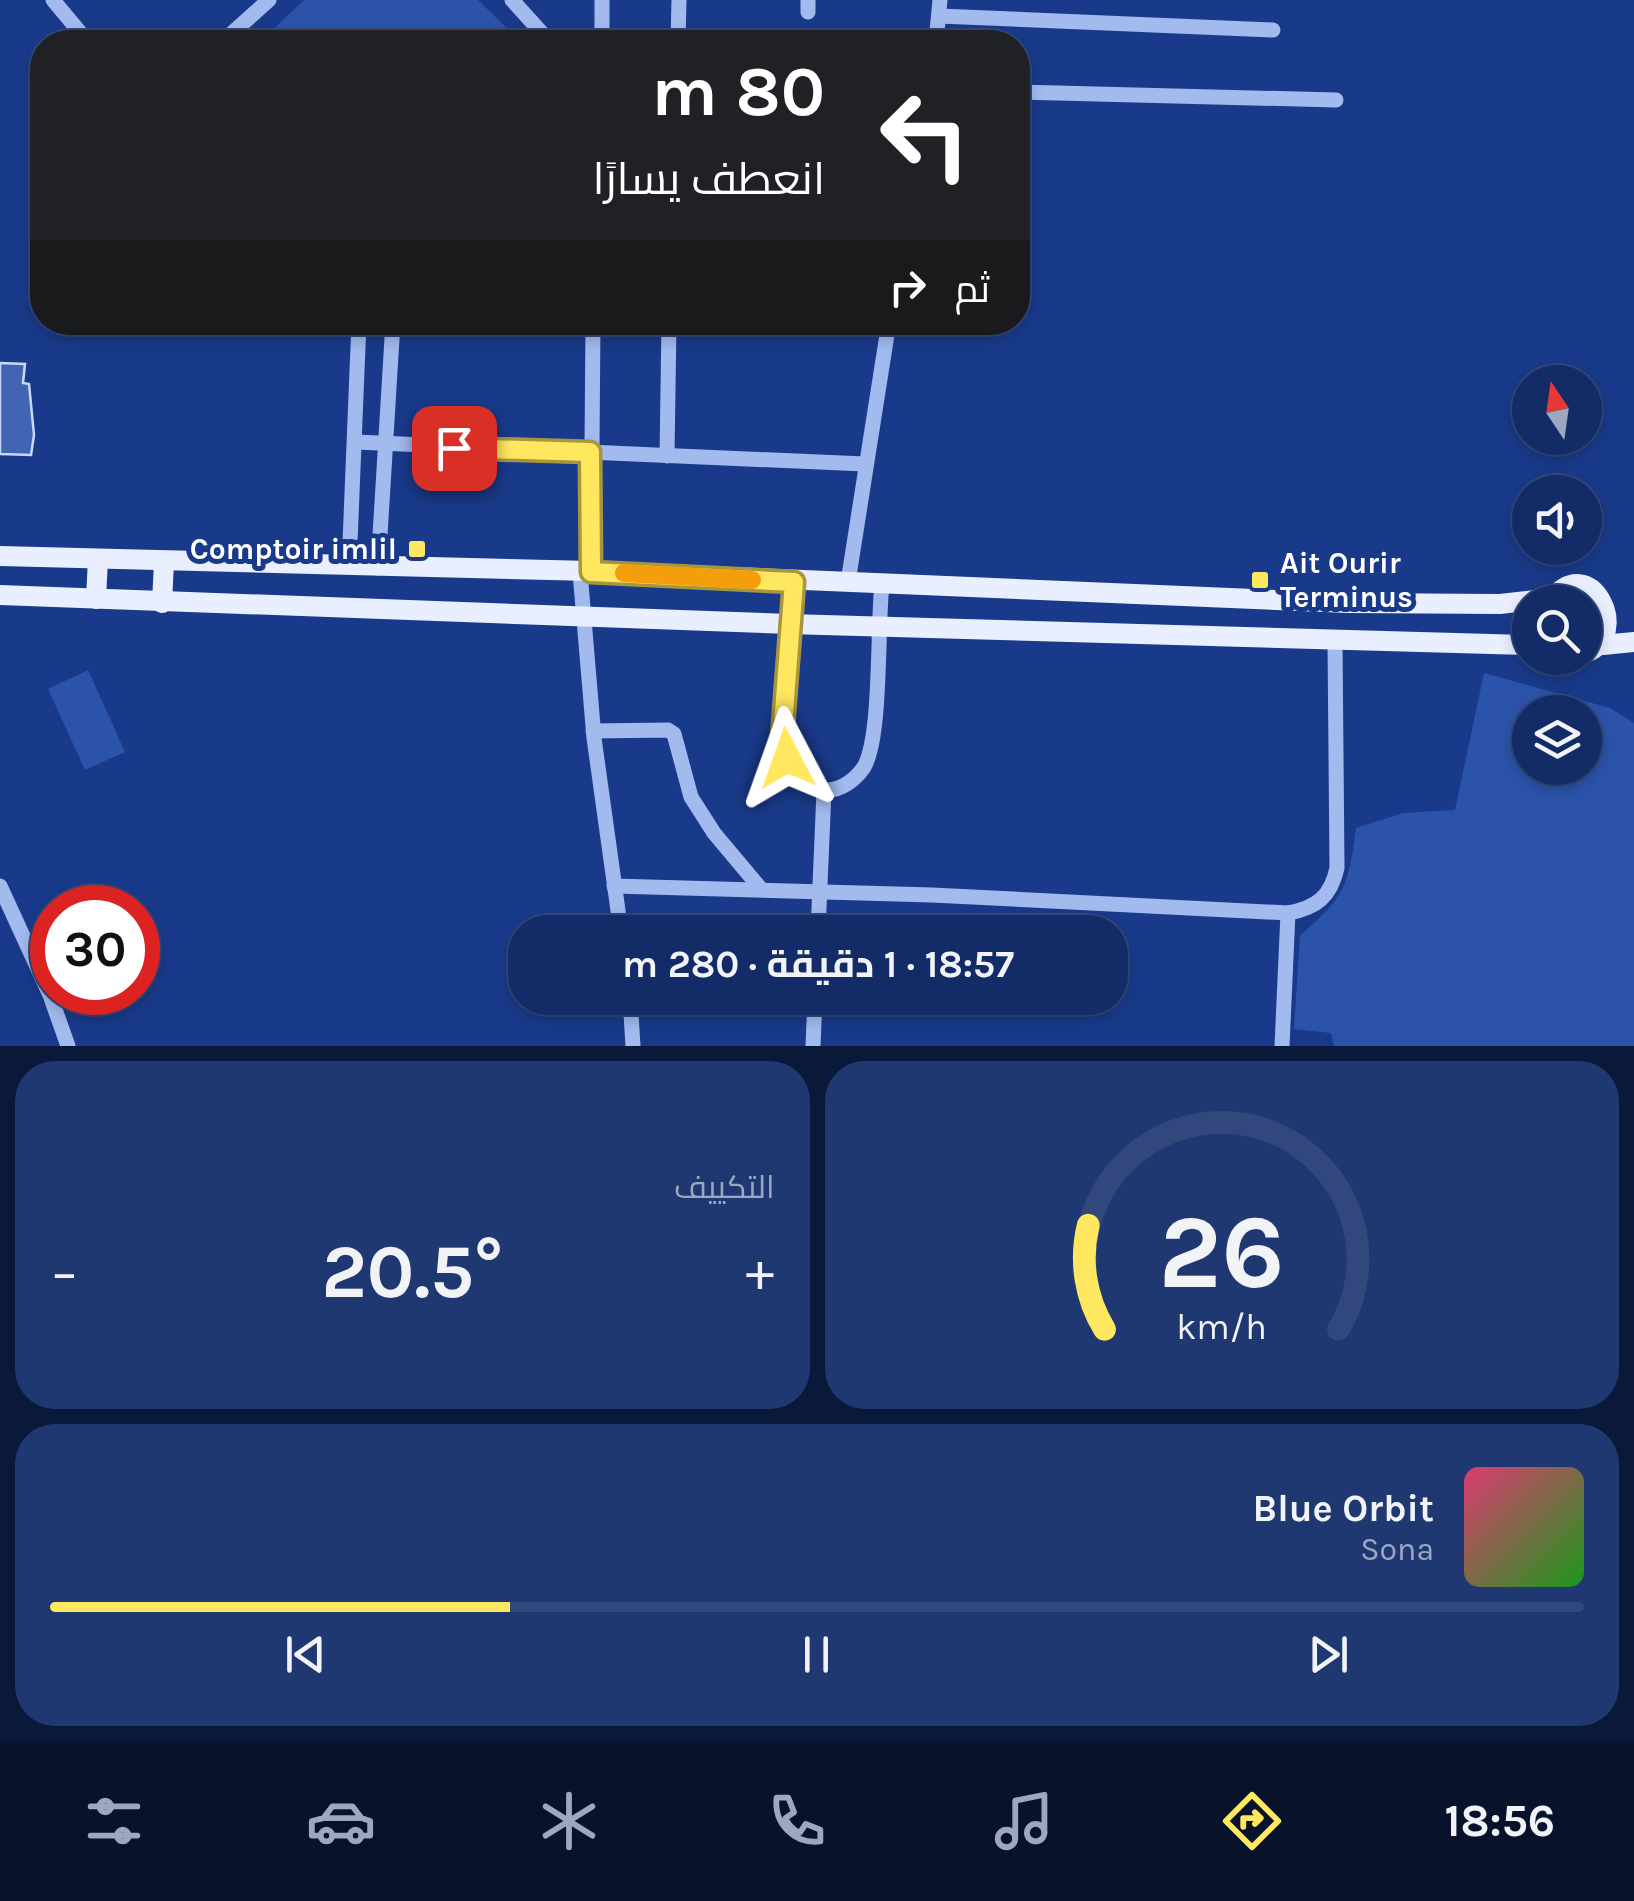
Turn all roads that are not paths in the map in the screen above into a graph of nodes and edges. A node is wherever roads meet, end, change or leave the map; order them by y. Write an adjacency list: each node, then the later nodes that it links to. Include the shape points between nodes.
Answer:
1 (53, 0): 9 (street)
2 (270, 0): 10 (street)
3 (512, 0): 11 (street)
4 (602, 0): 12 (street)
5 (679, 0): 13 (street)
6 (1026, 0): 8 (street)
7 (940, 8): 8 (street)
8 (1027, 20): 14 (street)
9 (78, 30)
10 (236, 30)
11 (539, 30)
12 (602, 30)
13 (678, 30)
14 (1273, 30)
15 (1030, 92): 16 (street)
16 (1336, 100)
17 (359, 335): 22 (street)
18 (392, 335): 23 (street)
19 (592, 335): 24 (street)
20 (668, 335): 25 (street)
21 (887, 335): 26 (street)
22 (356, 442): 23 (street); 30 (street)
23 (385, 445): 24 (street); 31 (street)
24 (590, 452): 25 (street); 32 (street)
25 (667, 456): 26 (street)
26 (864, 464): 34 (street)
27 (0, 556): 28 (main road)
28 (98, 560): 29 (main road); 38 (main road)
29 (164, 562): 30 (main road); 39 (main road)
30 (349, 568): 31 (main road)
31 (378, 568): 32 (main road)
32 (585, 572): 33 (main road); 41 (street)
33 (794, 582): 34 (main road); 42 (street)
34 (848, 582): 35 (main road)
35 (882, 584): 40 (main road); 43 (street)
36 (1602, 594): 45 (main road, via 1618,610)
37 (0, 595): 38 (main road)
38 (96, 600): 39 (main road)
39 (162, 602): 41 (main road)
40 (1512, 603)
41 (581, 614): 42 (main road); 49 (street)
42 (788, 624): 43 (main road); 50 (street, via 782,738 794,773)
43 (877, 626): 44 (main road); 50 (street, via 870,751 853,779)
44 (1335, 642): 47 (main road); 55 (street, via 1337,868 1320,902)
45 (1602, 642)
46 (1634, 642): 48 (main road)
47 (1512, 645)
48 (1602, 648)
49 (593, 731): 52 (street); 53 (street, via 674,734 691,798)
50 (824, 790): 54 (street)
51 (0, 886): 60 (street)
52 (614, 886): 53 (street); 56 (street)
53 (761, 889): 54 (street)
54 (820, 891): 55 (street); 57 (street)
55 (1288, 912): 63 (street)
56 (618, 915)
57 (819, 915)
58 (631, 1015): 61 (street)
59 (814, 1015): 62 (street)
60 (68, 1046)
61 (633, 1046)
62 (813, 1046)
63 (1282, 1046)

